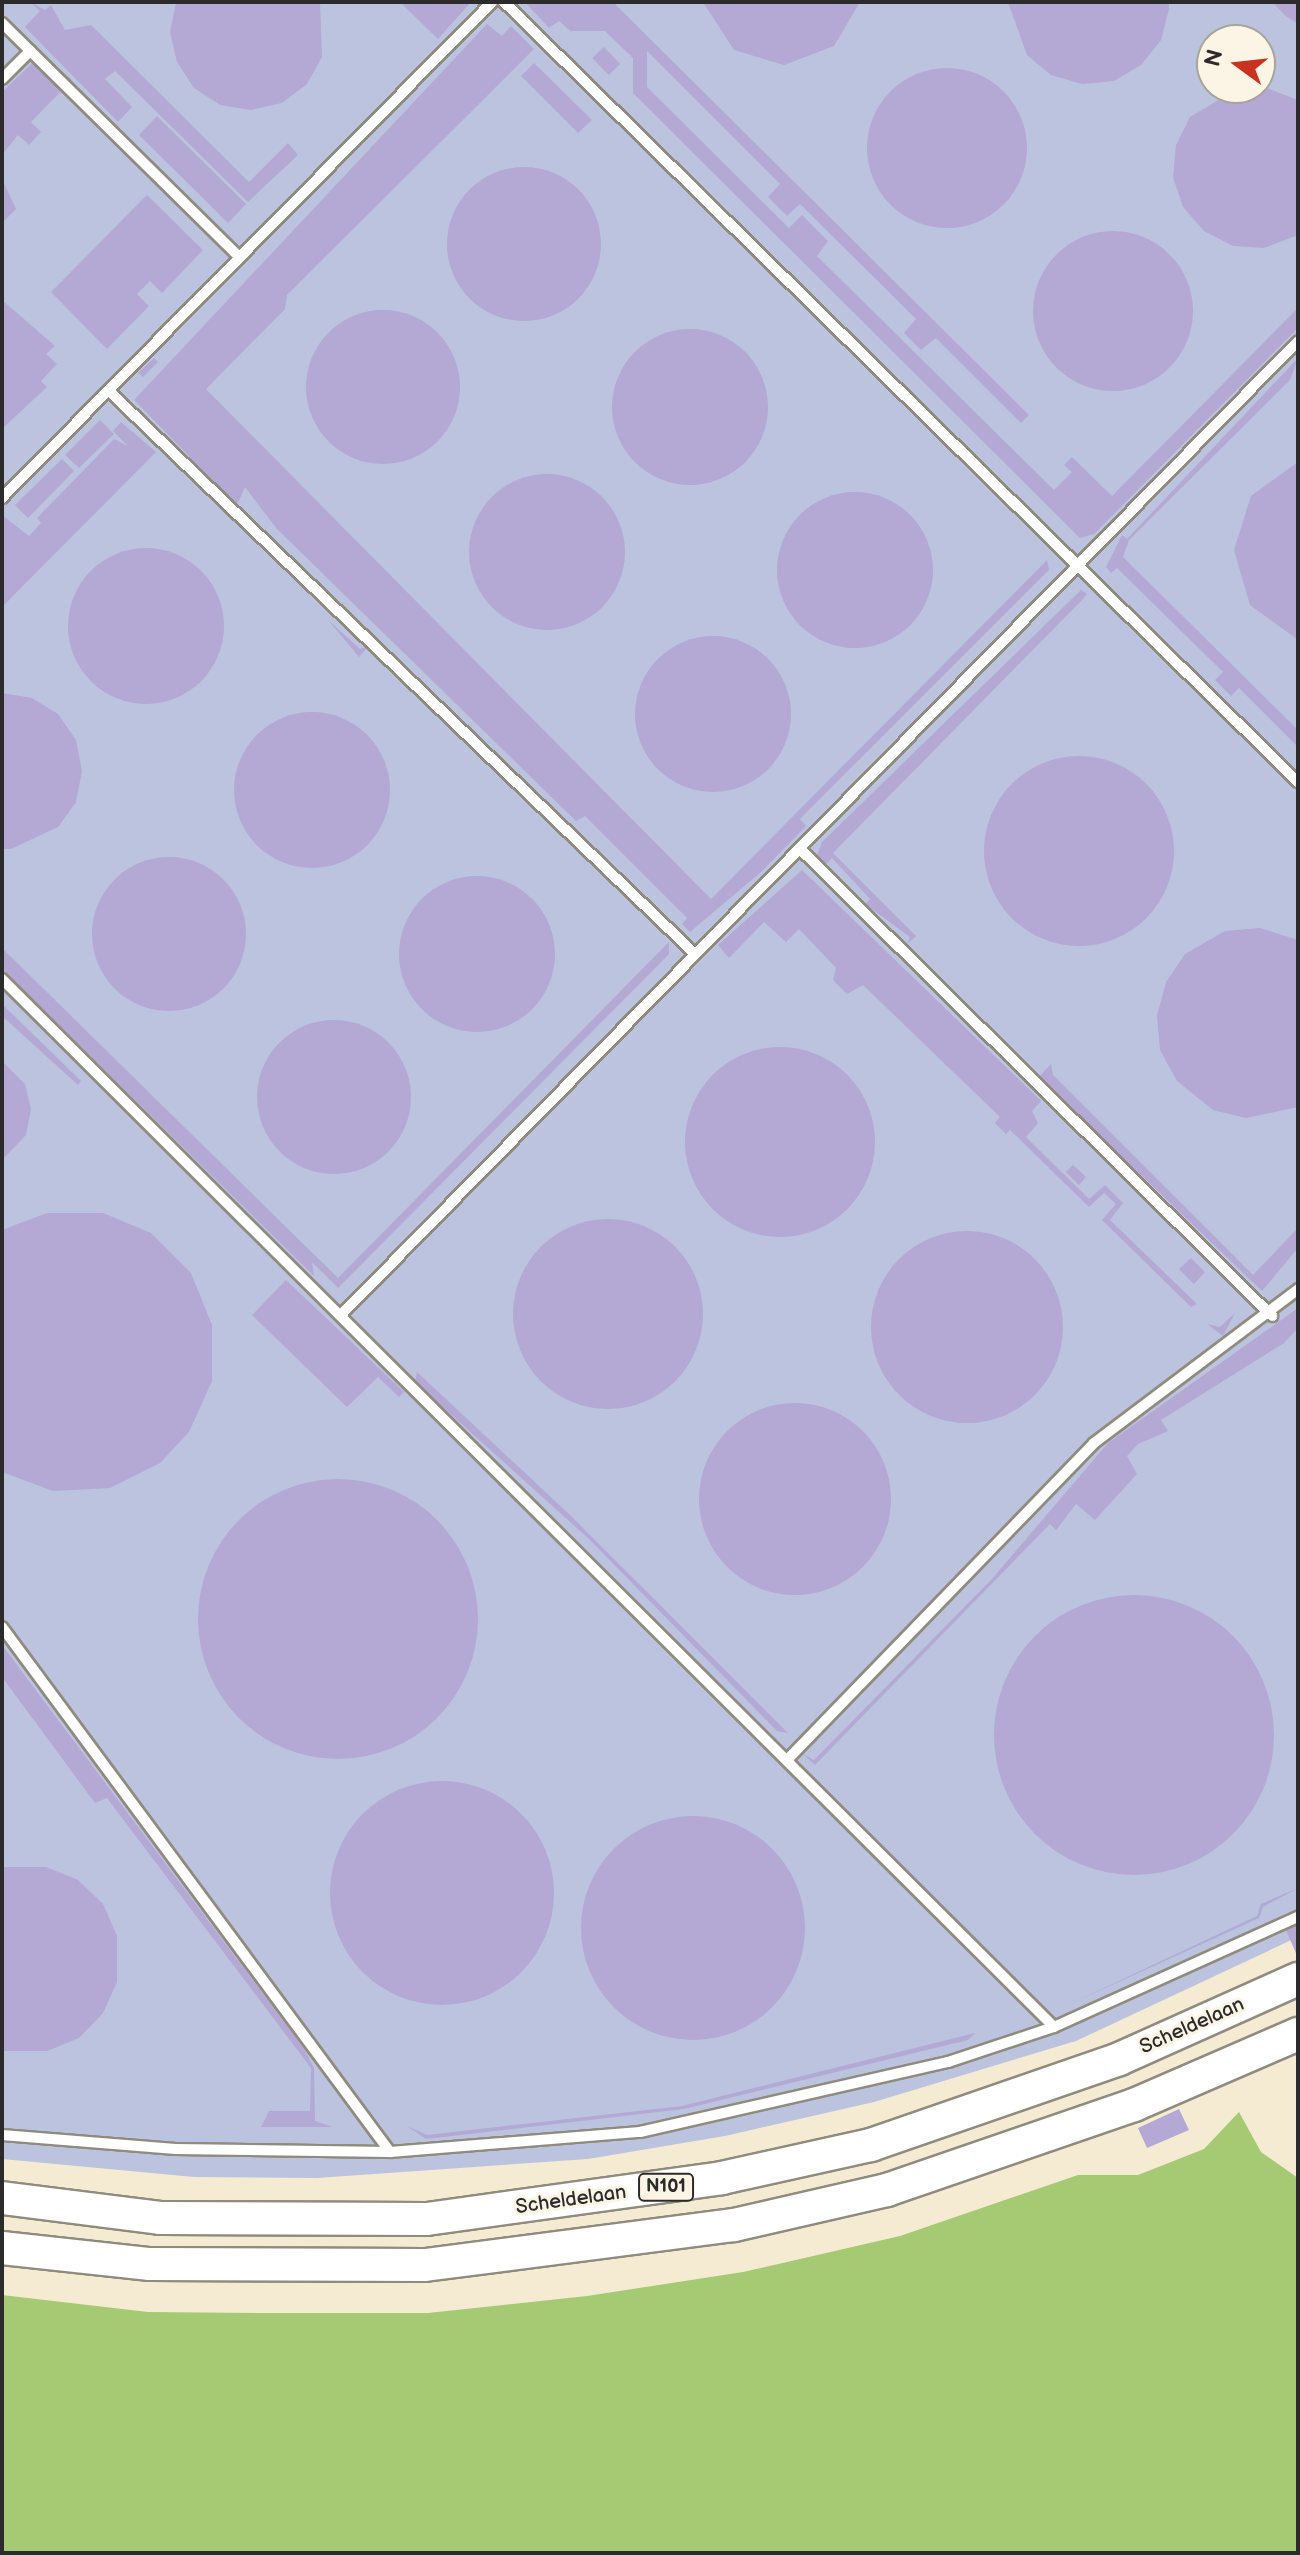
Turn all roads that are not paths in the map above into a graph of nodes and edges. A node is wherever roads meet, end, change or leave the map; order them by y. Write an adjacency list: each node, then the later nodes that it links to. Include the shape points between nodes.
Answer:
1 (492, 2): 6 (lane)
2 (504, 2): 10 (lane)
3 (2, 23): 4 (lane)
4 (30, 51): 5 (lane); 6 (lane)
5 (2, 79)
6 (240, 258): 8 (lane)
7 (1298, 341): 10 (lane)
8 (109, 391): 9 (lane); 13 (lane)
9 (2, 498)
10 (1077, 567): 11 (lane); 12 (lane)
11 (1298, 782)
12 (800, 849): 13 (lane); 17 (lane)
13 (695, 954): 16 (lane)
14 (2, 979): 16 (lane)
15 (1298, 1289): 17 (lane)
16 (341, 1315): 19 (lane)
17 (1272, 1316): 19 (lane, via 1094,1443)
18 (2, 1627): 25 (lane)
19 (787, 1760): 22 (lane)
20 (1298, 1917): 22 (lane)
21 (1298, 1979): 26 (main road, Scheldelaan / N101, via 1119,2059 871,2145 722,2178 427,2219 160,2218)
22 (1054, 2027): 25 (lane, via 851,2089 699,2121 505,2147)
23 (1298, 2034): 27 (main road, N101, via 1134,2105 887,2190 734,2225 425,2265 150,2264)
24 (2, 2135): 25 (lane, via 175,2149)
25 (390, 2152)
26 (2, 2198)
27 (2, 2248)

